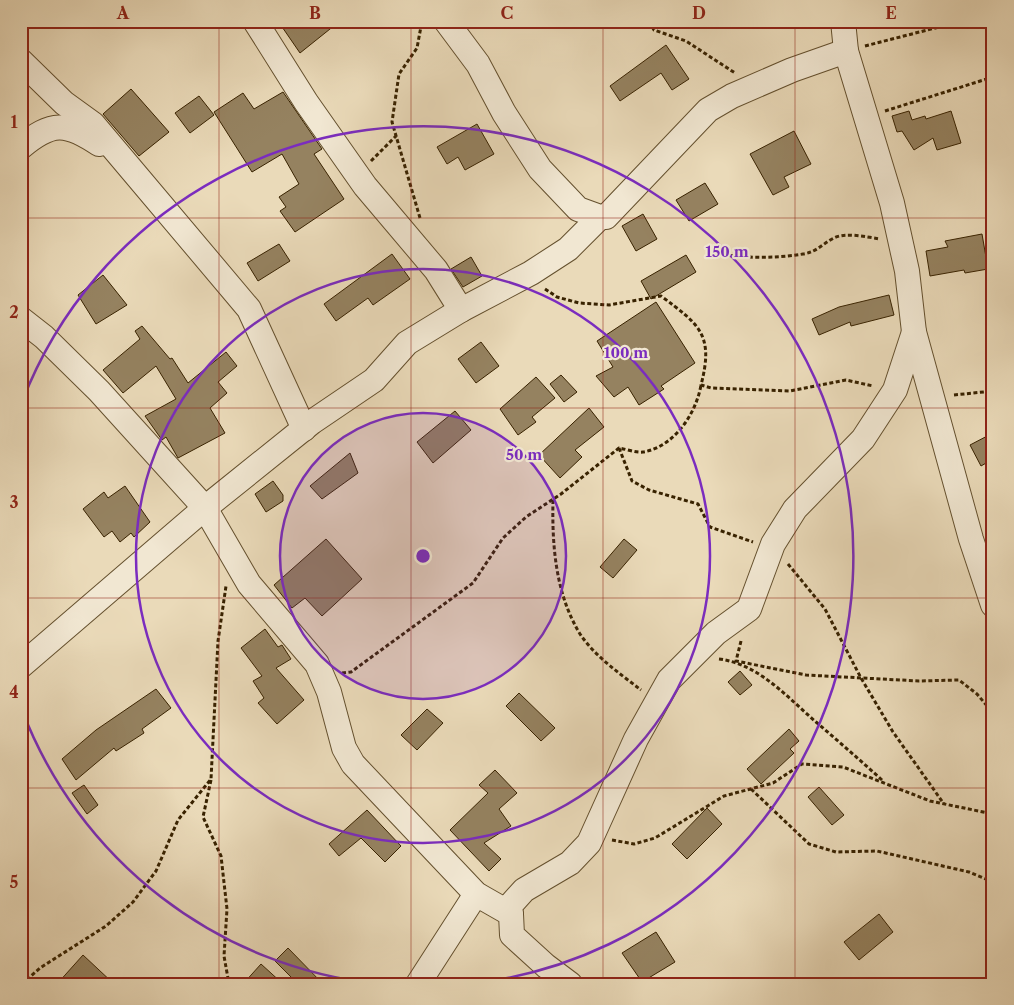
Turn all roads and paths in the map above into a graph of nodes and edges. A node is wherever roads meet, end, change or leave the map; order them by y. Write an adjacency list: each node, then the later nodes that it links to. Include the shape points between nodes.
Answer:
1 (255, 21): 15 (street, via 306,102)
2 (422, 21): 12 (path, via 417,48 399,74 392,122)
3 (446, 21): 16 (street, via 478,64 504,113 540,169 578,209)
4 (650, 21): 10 (path, via 654,30 686,41 742,77)
5 (843, 21): 7 (street)
6 (953, 21): 7 (path)
7 (846, 51): 10 (street); 11 (street)
8 (21, 61): 14 (street, via 50,90 93,124)
9 (993, 77): 11 (path)
10 (750, 88): 16 (street, via 708,110 606,216)
11 (865, 118): 18 (street, via 884,175)
12 (396, 136): 15 (path, via 370,162); 17 (path)
13 (21, 147): 14 (street, via 48,128 78,129)
14 (126, 161): 28 (street, via 249,308)
15 (360, 178): 21 (street, via 436,270)
16 (600, 217): 20 (street, via 568,249)
17 (422, 227)
18 (900, 240): 19 (path, via 835,237 818,250 779,256); 23 (street)
19 (710, 252)
20 (526, 276): 21 (street); 24 (path, via 556,297 579,303 608,305 662,296 688,316 705,341)
21 (461, 310): 28 (street, via 407,343 374,380)
22 (21, 319): 31 (street, via 99,391)
23 (914, 332): 25 (street); 27 (street)
24 (700, 385): 27 (path, via 790,390 846,380 869,384); 29 (path, via 698,402 686,422 668,441 642,452)
25 (931, 391): 26 (path, via 960,396); 34 (street, via 971,539)
26 (993, 392)
27 (891, 396): 32 (street, via 863,439 795,509)
28 (304, 428): 31 (street)
29 (619, 448): 30 (path); 32 (path, via 632,481 649,490 698,504 710,527 765,545)
30 (553, 500): 39 (path, via 526,517 503,538 473,583 351,672); 41 (path, via 553,551 575,626 609,665)
31 (205, 508): 33 (street); 38 (street)
32 (771, 550): 35 (street); 40 (path, via 786,562 825,609)
33 (230, 554): 39 (street, via 255,592); 43 (path, via 218,641)
34 (993, 606)
35 (749, 608): 36 (street); 37 (path)
36 (694, 655): 37 (path); 41 (street, via 669,680)
37 (736, 661): 40 (path, via 806,675); 44 (path, via 764,676)
38 (21, 666)
39 (324, 675): 50 (street, via 344,748 353,764)
40 (860, 678): 42 (path, via 959,680); 46 (path)
41 (657, 701): 48 (street)
42 (993, 713)
43 (211, 779): 52 (path, via 178,820 156,871 134,902 106,926 40,968); 53 (path, via 204,817 221,856 227,908 224,956)
44 (884, 782): 45 (path, via 843,767 802,764 773,782); 46 (path)
45 (751, 788): 48 (path, via 716,800 655,838 634,844); 49 (path, via 809,844 836,852 877,851 969,872)
46 (944, 804): 47 (path)
47 (993, 814)
48 (591, 838): 51 (street, via 570,863 524,890 506,910)
49 (993, 882)
50 (476, 894): 51 (street); 54 (street)
51 (511, 914): 55 (street, via 512,935)
52 (22, 984)
53 (229, 984)
54 (418, 984)
55 (570, 984)

